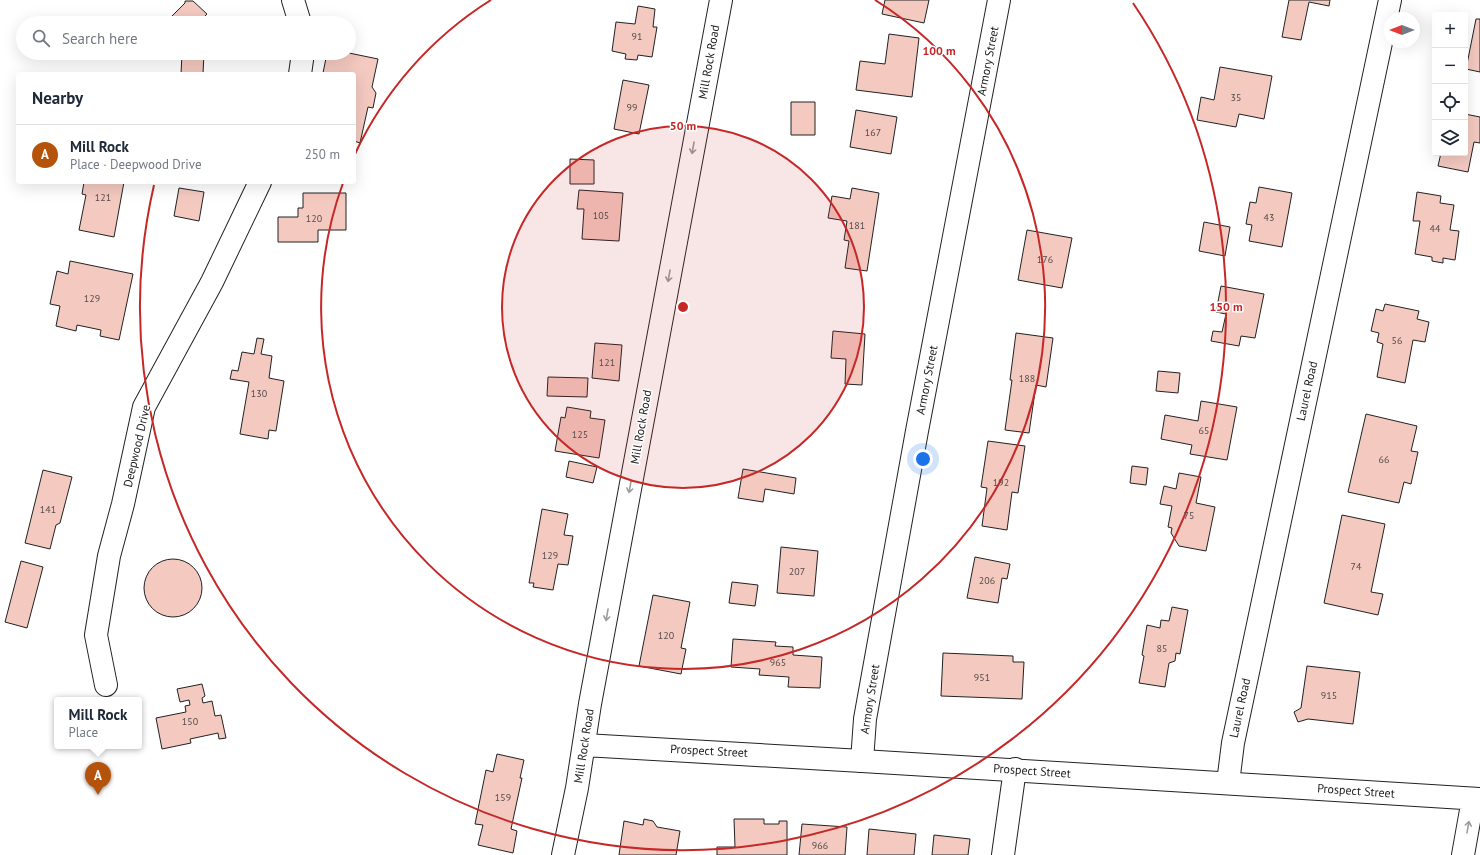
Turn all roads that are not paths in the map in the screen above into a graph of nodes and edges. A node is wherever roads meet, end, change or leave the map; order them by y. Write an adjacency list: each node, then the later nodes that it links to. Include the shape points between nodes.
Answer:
1 (293, 0): 5 (street)
2 (721, 0): 10 (street, Mill Rock Road, one-way to 10)
3 (999, 0): 11 (street, Armory Street, via 866,711)
4 (1390, 0): 13 (street, Laurel Road, via 1232,743)
5 (298, 16)
6 (303, 60): 7 (street)
7 (300, 72)
8 (259, 184): 9 (street, Deepwood Drive, via 212,282 144,407 109,556 96,634)
9 (106, 685)
10 (584, 744): 11 (street, Prospect Street); 15 (street, Mill Rock Road)
11 (862, 761): 12 (street, Prospect Street)
12 (1015, 769): 13 (street, Prospect Street); 16 (street)
13 (1228, 783): 14 (street, Prospect Street)
14 (1477, 799): 17 (street, one-way to 14)
15 (563, 855)
16 (1003, 855)
17 (1464, 855)

